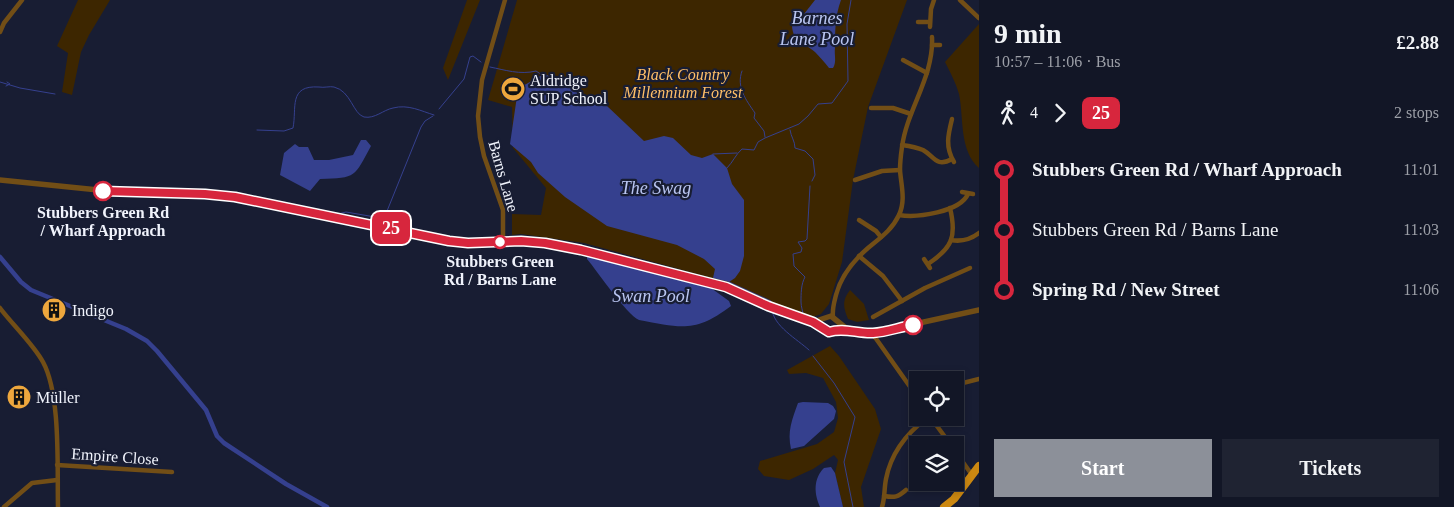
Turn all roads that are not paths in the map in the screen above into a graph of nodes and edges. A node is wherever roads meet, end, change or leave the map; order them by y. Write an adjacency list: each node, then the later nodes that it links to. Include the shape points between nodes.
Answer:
1 (22, 0): 7 (street)
2 (505, 0): 37 (street, Barns Lane, via 485,69 478,116 484,156 503,210)
3 (934, 0): 6 (street, via 929,24)
4 (960, 0): 5 (street)
5 (978, 21)
6 (918, 22)
7 (0, 32)
8 (932, 37): 9 (street)
9 (932, 45): 10 (street); 14 (street)
10 (940, 46)
11 (903, 60): 12 (street)
12 (908, 64): 13 (street); 14 (street)
13 (902, 69)
14 (927, 73): 17 (street)
15 (871, 108): 16 (street)
16 (880, 109): 17 (street, via 893,108); 18 (street)
17 (911, 114): 22 (street)
18 (880, 115)
19 (952, 119): 20 (street)
20 (950, 127): 21 (street); 22 (street, via 947,138 953,160 939,162 918,148)
21 (958, 130)
22 (902, 145): 23 (street)
23 (900, 170): 24 (street); 30 (street, via 903,199)
24 (868, 176): 26 (street); 27 (street)
25 (0, 180): 37 (street, via 108,191 235,197 449,241)
26 (855, 180)
27 (870, 182)
28 (962, 192): 29 (street, via 971,194)
29 (950, 208): 30 (street, via 916,217); 36 (street)
30 (899, 215): 35 (street)
31 (859, 220): 32 (street)
32 (867, 226): 33 (street); 35 (street)
33 (865, 232)
34 (979, 233): 36 (street, via 968,240)
35 (881, 237): 38 (street)
36 (951, 240): 39 (street, via 942,254)
37 (503, 241): 48 (street, via 556,245 628,261 726,287)
38 (859, 256): 41 (street, via 883,276); 43 (street, via 842,278)
39 (927, 264)
40 (967, 268): 41 (street)
41 (902, 301): 45 (street)
42 (0, 308): 60 (street, via 46,369 53,393)
43 (832, 310): 46 (street); 47 (street)
44 (979, 310): 52 (street)
45 (875, 314)
46 (825, 317): 47 (street); 48 (street); 49 (street)
47 (835, 319): 50 (street); 51 (street, via 837,325)
48 (813, 322): 49 (street)
49 (822, 327): 51 (street, via 829,332)
50 (847, 329): 51 (street); 52 (street)
51 (834, 330)
52 (872, 333): 55 (street)
53 (979, 379): 54 (street)
54 (964, 382)
55 (909, 385)
56 (916, 426): 66 (street, via 904,439 889,466)
57 (936, 426): 58 (street)
58 (944, 436)
59 (964, 464): 63 (street)
60 (57, 465): 62 (street, Empire Close); 64 (street)
61 (979, 466): 63 (highway)
62 (172, 472)
63 (973, 476): 70 (highway)
64 (57, 480): 67 (street, via 32,483); 68 (street)
65 (906, 490): 66 (street, via 898,497)
66 (884, 496): 69 (street)
67 (4, 507)
68 (58, 507)
69 (882, 507)
70 (945, 507)

